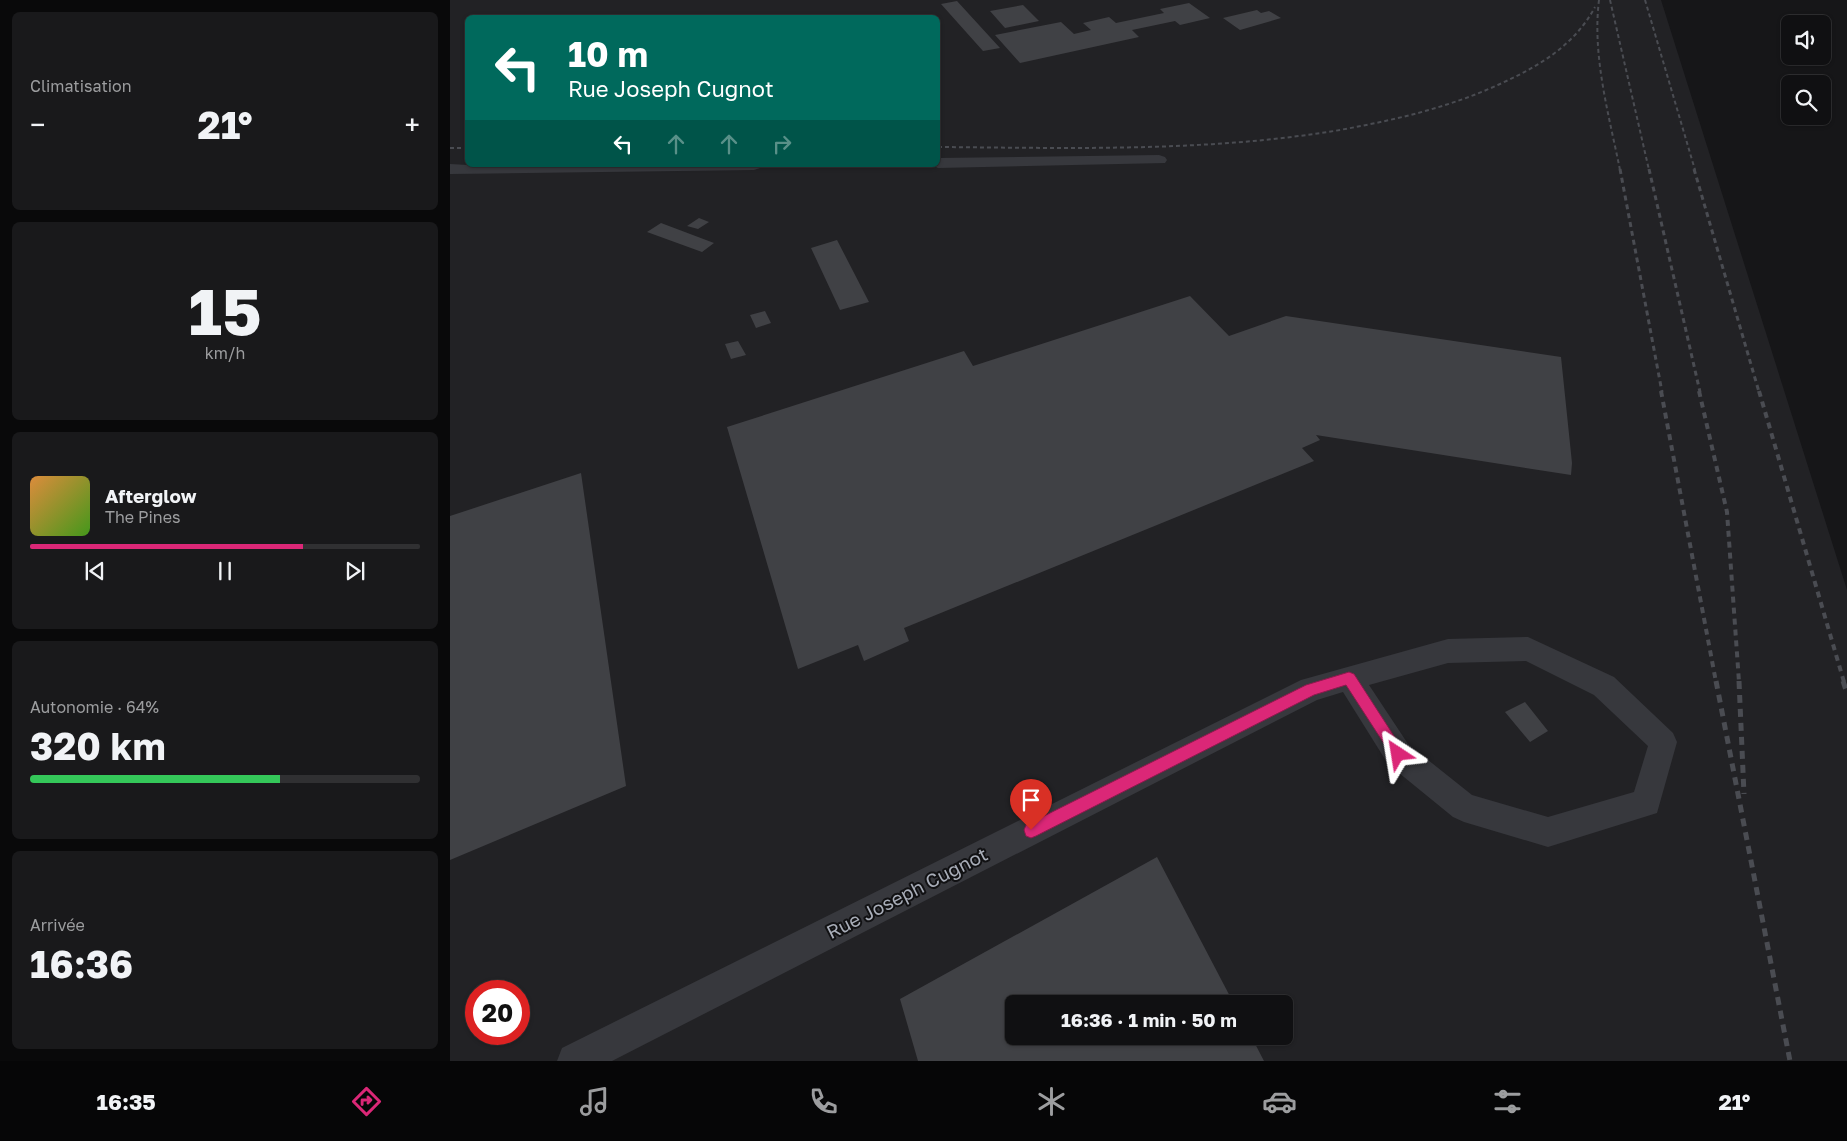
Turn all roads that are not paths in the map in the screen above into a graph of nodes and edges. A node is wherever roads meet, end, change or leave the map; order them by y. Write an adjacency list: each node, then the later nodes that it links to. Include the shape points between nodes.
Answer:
1 (1159, 160): 2 (lane)
2 (940, 163)
3 (602, 167): 4 (lane)
4 (450, 169)
5 (1349, 678): 5 (lane, Rue Joseph Cugnot, via 1448,651 1528,650 1604,686 1663,742 1646,803 1548,832 1464,807 1398,754); 6 (lane, Rue Joseph Cugnot, via 1302,694)
6 (575, 1061)

